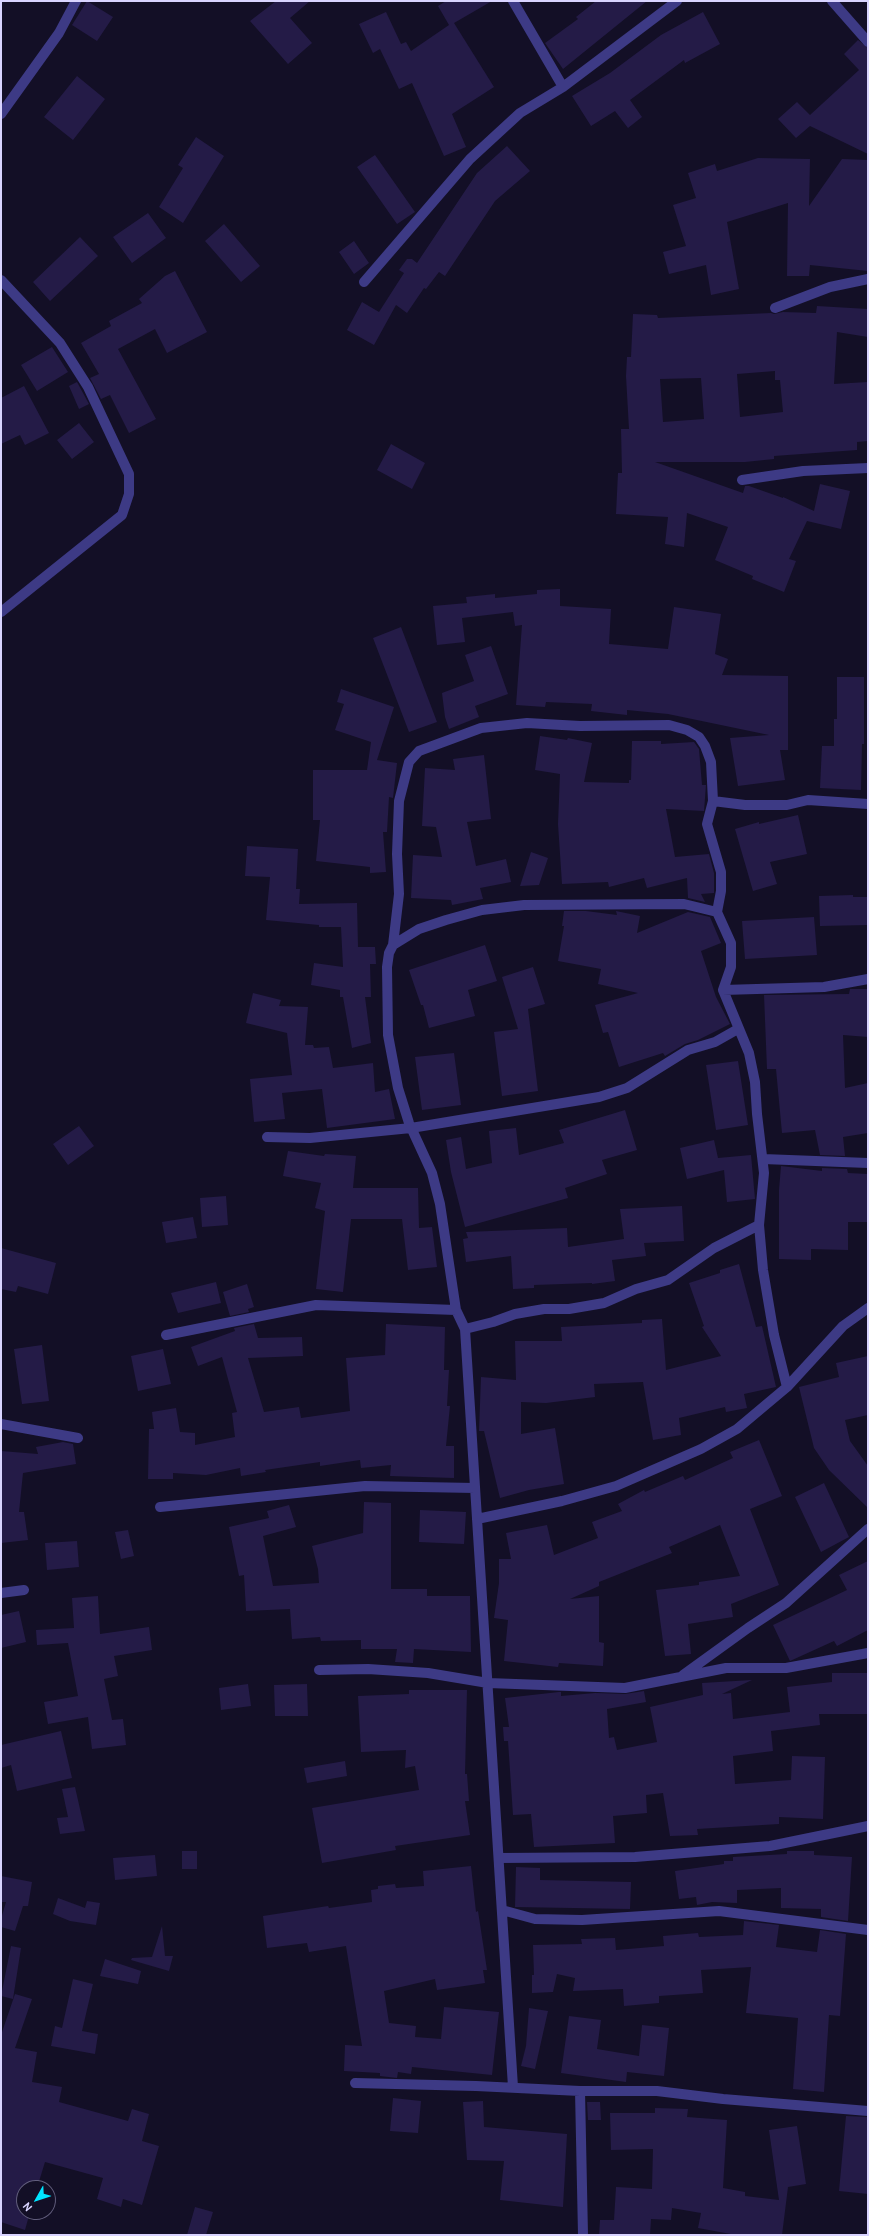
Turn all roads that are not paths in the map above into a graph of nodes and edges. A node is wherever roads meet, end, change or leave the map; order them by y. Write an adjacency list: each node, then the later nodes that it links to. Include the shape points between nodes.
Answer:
1 (76, 1): 7 (street, via 59,33)
2 (513, 1): 6 (street)
3 (677, 1): 6 (street)
4 (832, 1): 5 (street)
5 (868, 42)
6 (563, 86): 10 (street, via 520,113 470,159)
7 (1, 114)
8 (868, 279): 11 (street, via 830,288)
9 (1, 280): 14 (street, via 60,343 88,386 129,474 128,494 122,515)
10 (364, 282)
11 (775, 308)
12 (868, 468): 13 (street, via 803,471)
13 (742, 480)
14 (1, 612)
15 (713, 800): 16 (street, via 745,805 787,805 808,800); 17 (street, via 707,824 721,872); 18 (street, via 710,762 705,746 699,737 687,730 669,725 580,726 527,723 481,728 418,751 409,762 399,801 399,894)
16 (868, 804)
17 (717, 912): 18 (street, via 684,904 524,905 482,910 446,920 419,929); 20 (street, via 731,943 732,967)
18 (393, 944): 22 (street, via 387,967 388,1035 398,1088)
19 (868, 979): 20 (street, via 824,987)
20 (723, 990): 21 (street)
21 (738, 1029): 22 (street, via 715,1042 688,1050 627,1088 599,1097); 24 (street, via 749,1053 755,1082)
22 (411, 1128): 23 (street, via 310,1138); 28 (street, via 432,1173 440,1204)
23 (267, 1137)
24 (763, 1159): 25 (street); 26 (street)
25 (868, 1163)
26 (759, 1225): 29 (street, via 714,1248 668,1280 636,1289 604,1303 515,1314); 31 (street, via 762,1270)
27 (868, 1308): 31 (street, via 843,1326)
28 (456, 1310): 29 (street); 30 (street, via 316,1305)
29 (465, 1329): 34 (street)
30 (166, 1335)
31 (787, 1387): 36 (street, via 737,1429 669,1464 616,1486 562,1501)
32 (1, 1424): 33 (street)
33 (78, 1438)
34 (475, 1488): 35 (street, via 365,1486); 36 (street)
35 (160, 1507)
36 (477, 1519): 43 (street)
37 (868, 1529): 42 (street, via 786,1603 736,1636)
38 (24, 1590): 39 (street)
39 (1, 1593)
40 (868, 1653): 42 (street, via 786,1668 726,1668)
41 (319, 1670): 43 (street, via 368,1669 420,1673)
42 (682, 1677): 43 (street, via 625,1688)
43 (488, 1683): 45 (street)
44 (868, 1826): 45 (street, via 770,1846 635,1857)
45 (499, 1858): 46 (street)
46 (502, 1910): 47 (street, via 535,1919 550,1920 719,1912); 49 (street)
47 (868, 1930)
48 (355, 2083): 49 (street)
49 (513, 2087): 50 (street)
50 (580, 2091): 51 (street, via 656,2091); 52 (street)
51 (868, 2111)
52 (583, 2235)

